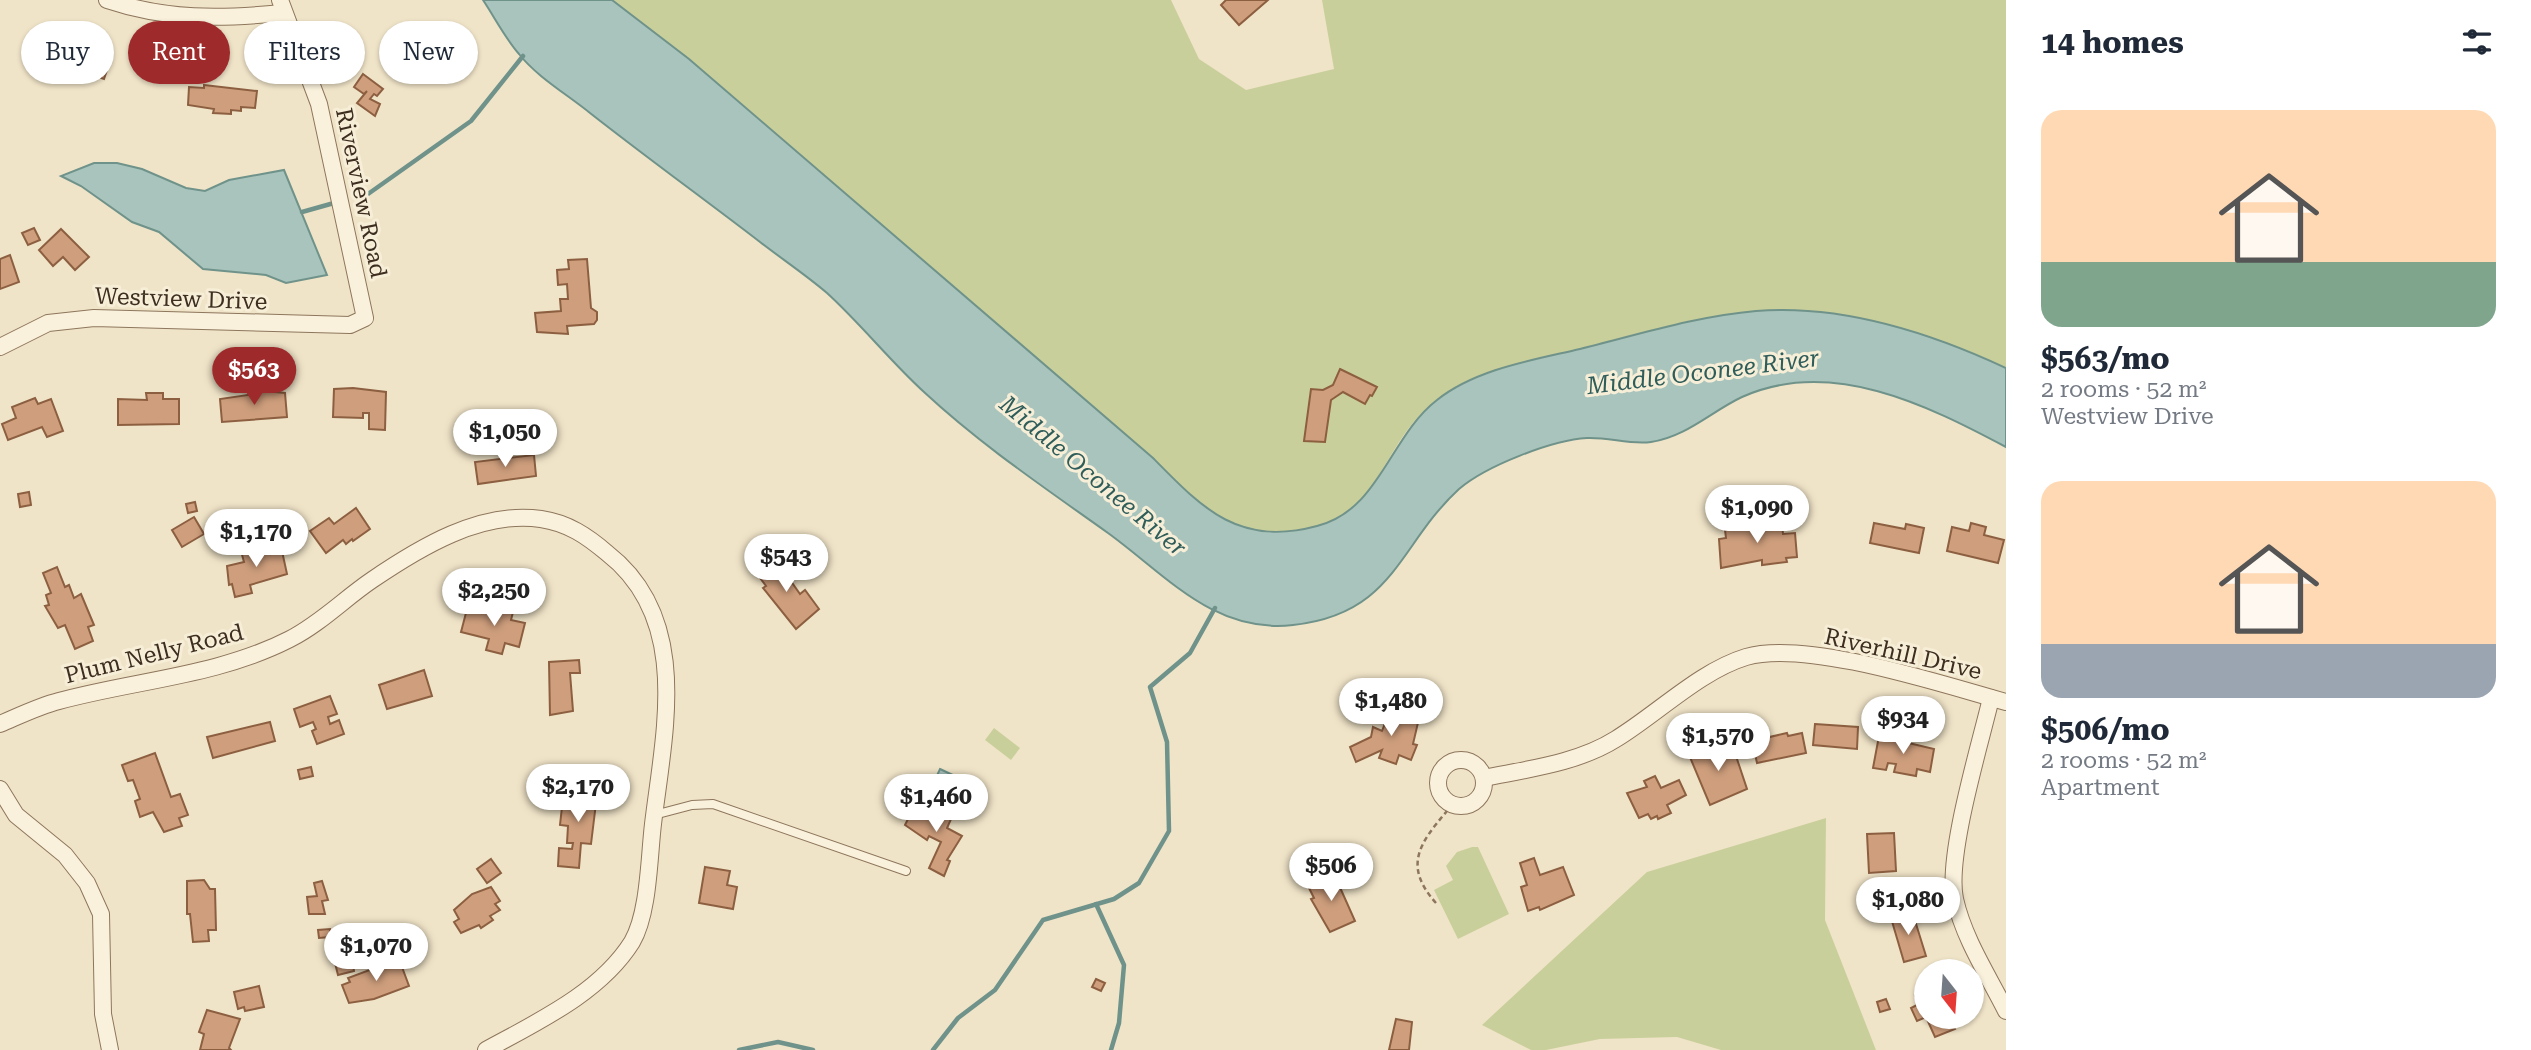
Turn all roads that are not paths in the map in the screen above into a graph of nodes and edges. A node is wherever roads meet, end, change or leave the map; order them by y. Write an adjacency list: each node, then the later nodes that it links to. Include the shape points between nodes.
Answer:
1 (107, 0): 2 (street, via 178,17 221,19)
2 (281, 6): 3 (street, Riverview Road, via 319,104)
3 (365, 318): 4 (street, Westview Drive, via 350,326 94,318 48,323)
4 (0, 347)
5 (1999, 700): 7 (street, Riverhill Drive, via 1858,663 1794,654 1748,657 1725,667 1601,748); 11 (street, via 1953,867 1962,925)
6 (0, 724): 9 (street, Plum Nelly Road, via 56,701 238,661 289,639 328,616 370,581 466,528 504,519 541,519 578,530 612,557 636,580 656,615 666,655 667,695)
7 (1484, 778)
8 (0, 789): 12 (street, via 16,815 72,864 101,914 103,1014)
9 (654, 815): 10 (lane, via 713,804); 13 (street, Plum Nelly Road, via 642,911 633,940 614,965 581,994)
10 (905, 871)
11 (2006, 1011)
12 (110, 1050)
13 (486, 1050)

